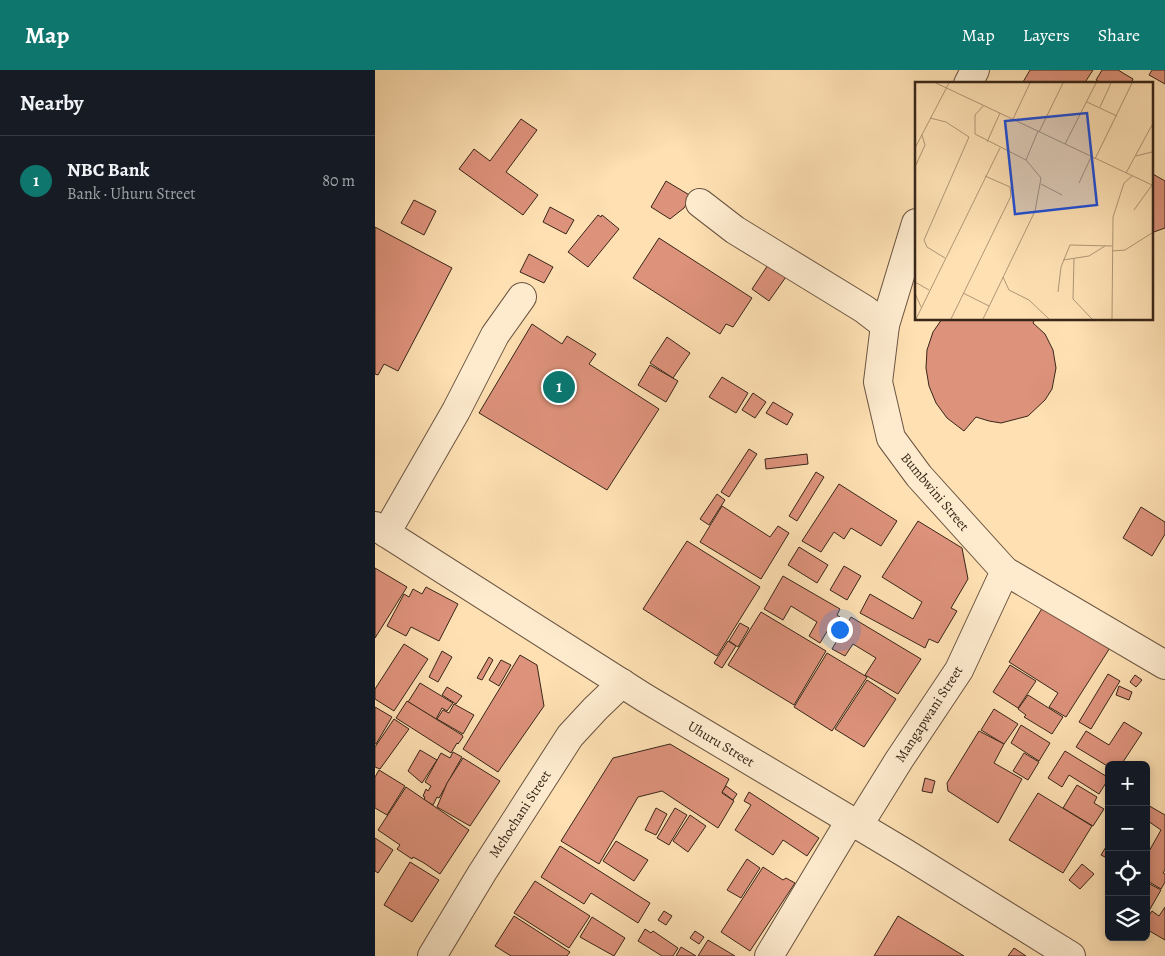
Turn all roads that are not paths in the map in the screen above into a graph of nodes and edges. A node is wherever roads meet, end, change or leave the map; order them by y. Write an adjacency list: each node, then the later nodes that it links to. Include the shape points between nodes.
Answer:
1 (975, 70): 2 (street)
2 (969, 82)
3 (700, 203): 6 (street, via 735,230)
4 (915, 226): 6 (street, Bumbwini Street)
5 (521, 297): 7 (street, via 495,335 456,411)
6 (885, 325): 8 (street, Bumbwini Street, via 878,382 891,438 919,476)
7 (380, 530): 10 (street, Uhuru Street)
8 (1005, 571): 9 (street, Bumbwini Street); 11 (street, Mangapwani Street, via 959,670)
9 (1165, 665)
10 (622, 683): 11 (street, Uhuru Street); 12 (street, Mchochani Street, via 570,736)
11 (854, 824): 13 (street, Mangapwani Street); 14 (street, Uhuru Street)
12 (433, 956)
13 (769, 956)
14 (1071, 956)

